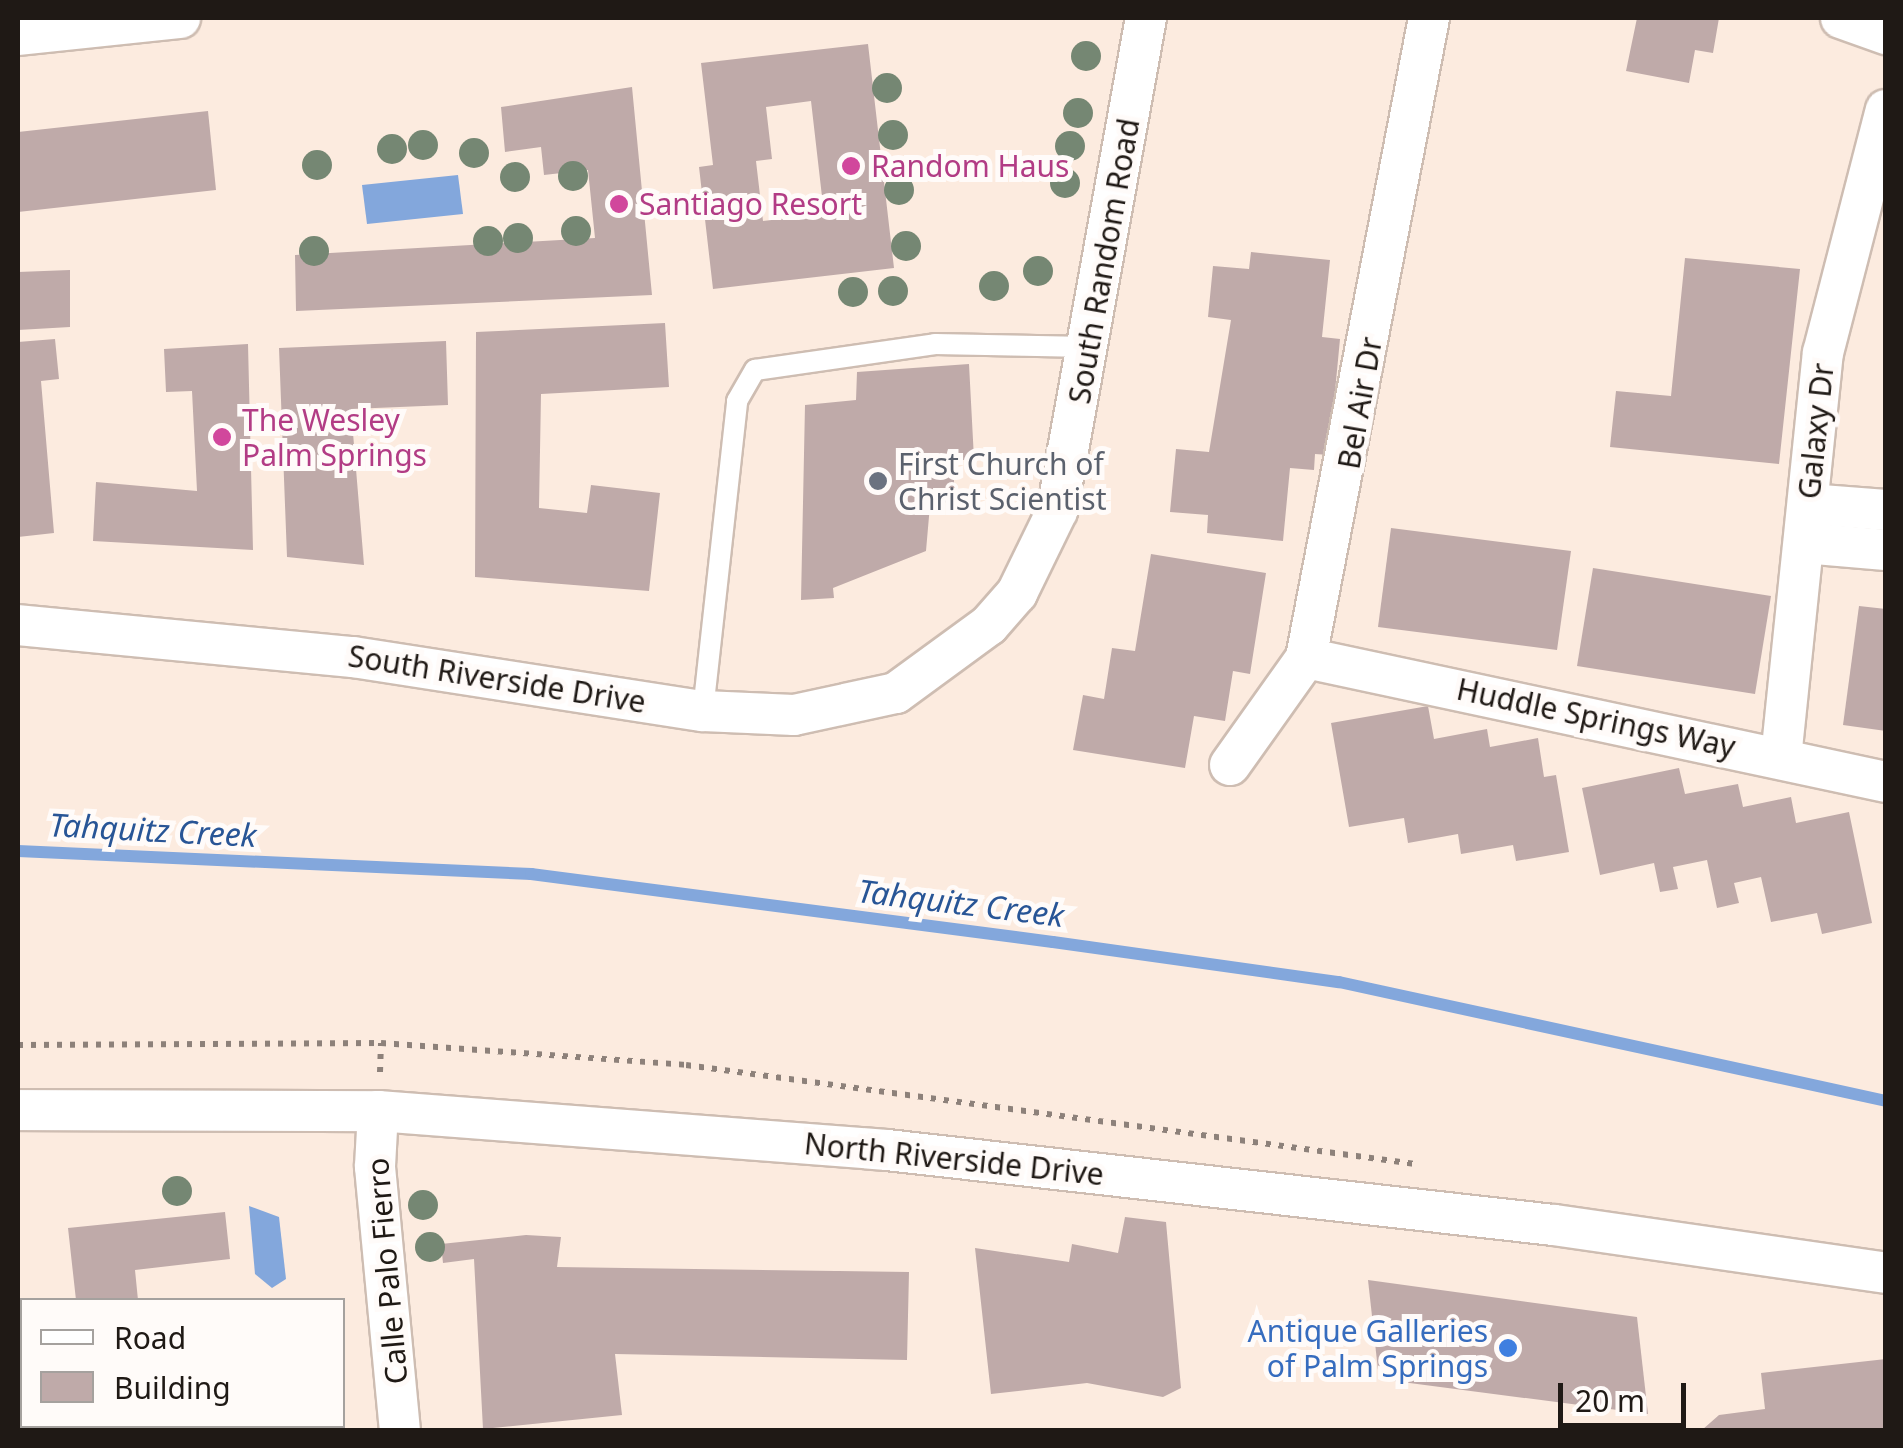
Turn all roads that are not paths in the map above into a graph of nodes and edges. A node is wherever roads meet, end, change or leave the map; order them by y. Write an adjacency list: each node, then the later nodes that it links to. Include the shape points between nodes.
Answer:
1 (180, 18): 5 (street)
2 (1146, 18): 8 (street, South Random Road)
3 (1429, 18): 14 (street, Bel Air Dr)
4 (1842, 18): 6 (street)
5 (18, 34)
6 (1886, 34)
7 (1886, 110): 10 (street, Galaxy Dr, via 1823,352)
8 (1088, 347): 13 (street, South Random Road, via 1041,553); 15 (lane, via 935,344 755,370 737,401)
9 (1886, 510): 10 (street)
10 (1806, 524): 11 (street); 16 (street, Galaxy Dr)
11 (1886, 550)
12 (18, 625): 15 (street, South Riverside Drive, via 372,659)
13 (962, 651): 15 (street, South Riverside Drive, via 864,704 794,716)
14 (1306, 658): 16 (street, Huddle Springs Way); 17 (street, Bel Air Dr)
15 (703, 712)
16 (1781, 758): 18 (street, Huddle Springs Way)
17 (1230, 765)
18 (1886, 782)
19 (18, 1110): 20 (street, North Riverside Drive)
20 (378, 1110): 21 (street, North Riverside Drive, via 887,1150 1554,1224); 22 (street, Calle Palo Fierro, via 375,1167)
21 (1886, 1273)
22 (400, 1430)

